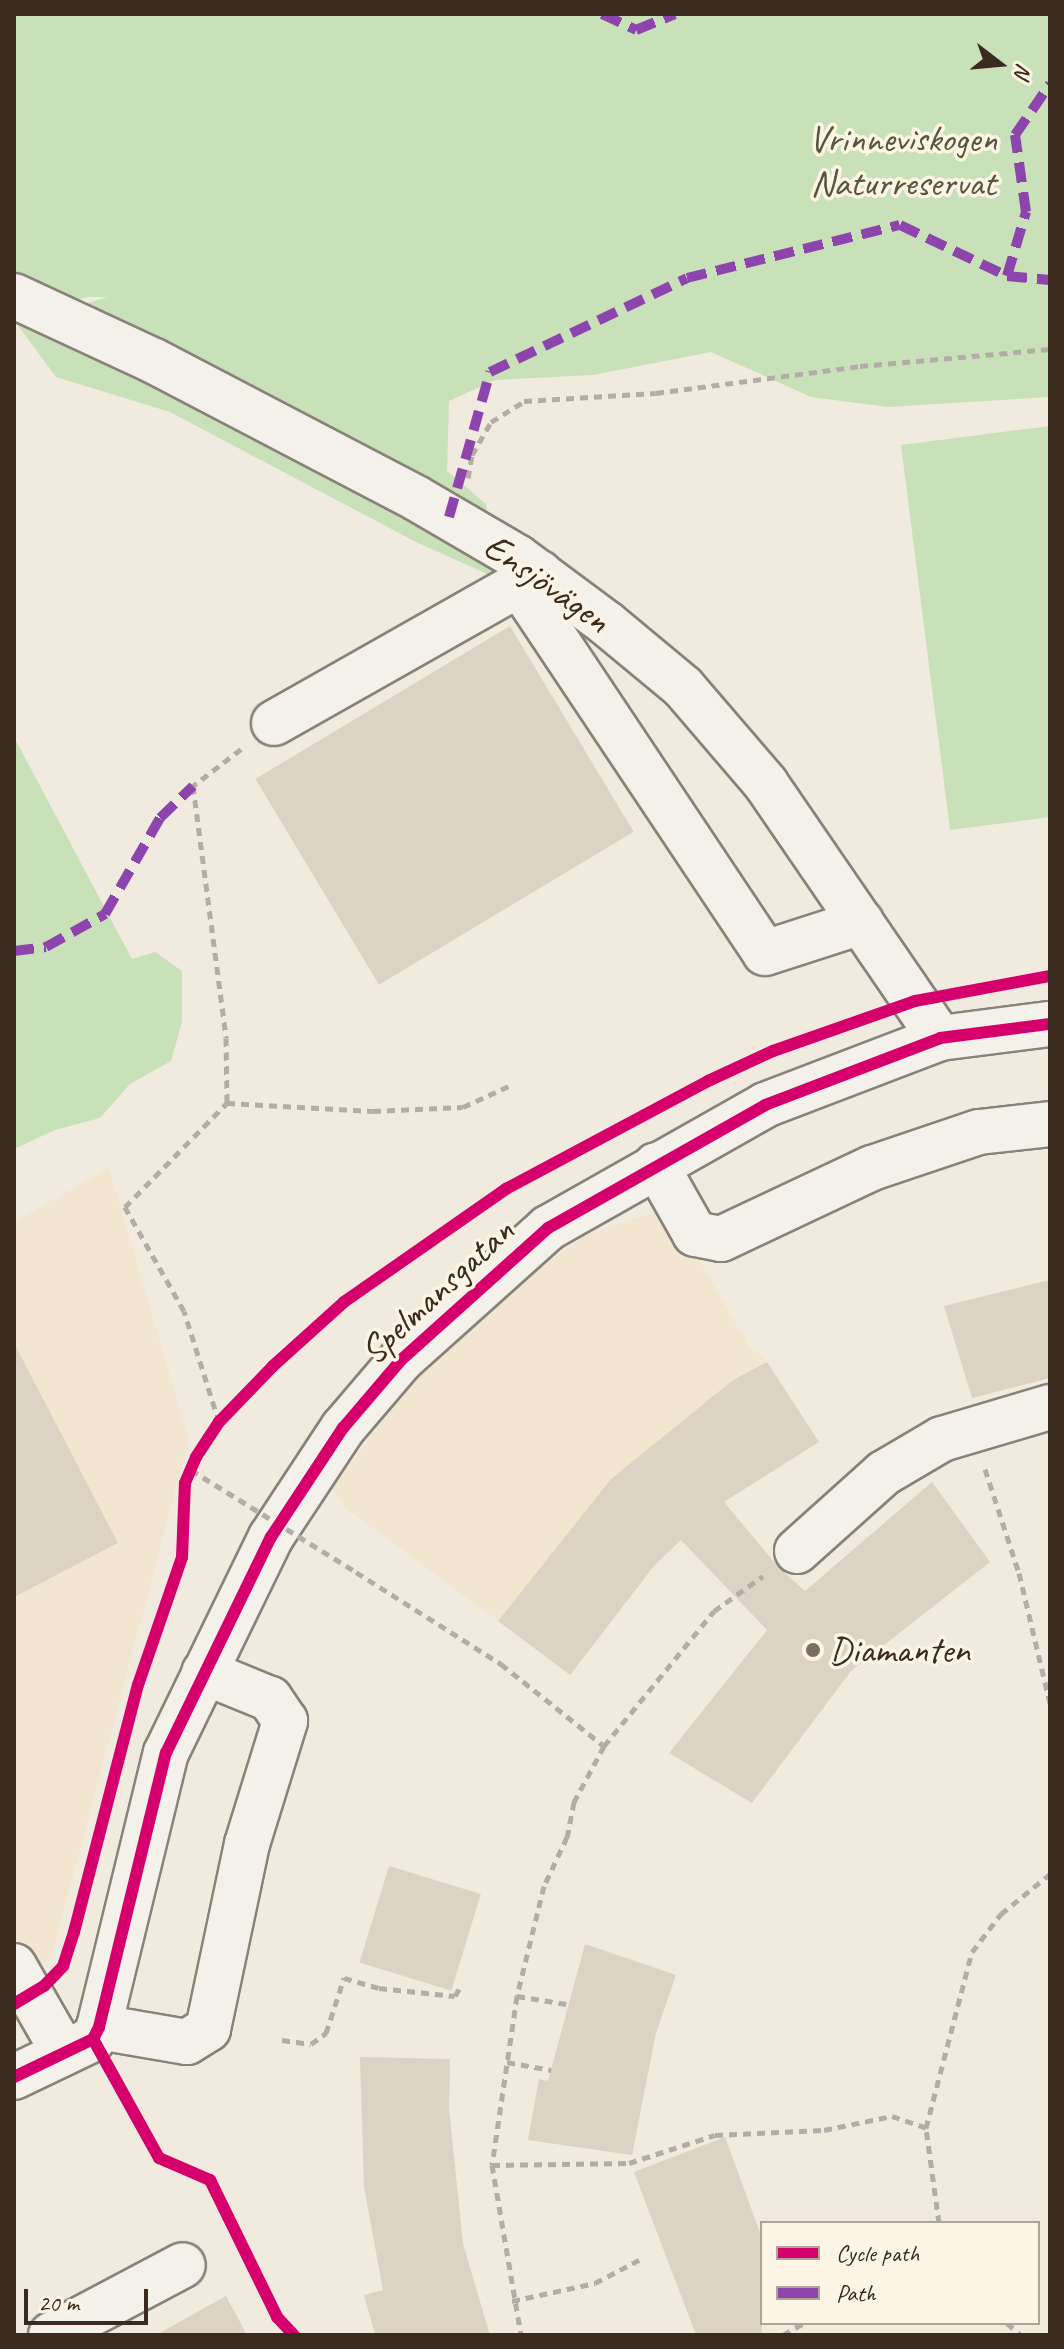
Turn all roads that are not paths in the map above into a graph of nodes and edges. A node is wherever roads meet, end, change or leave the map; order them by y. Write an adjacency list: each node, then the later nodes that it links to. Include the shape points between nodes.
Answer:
1 (14, 296): 2 (street, Ensjövägen, via 154,361 465,527)
2 (529, 578): 3 (street); 4 (street, Ensjövägen, via 683,687 766,784); 4 (street, via 765,953)
3 (274, 723)
4 (861, 922): 6 (street, Ensjövägen)
5 (1050, 1024): 6 (street, Spelmansgatan)
6 (940, 1038): 8 (street, Spelmansgatan, via 765,1105)
7 (1050, 1124): 8 (street, via 979,1132 872,1168 721,1239 695,1234)
8 (656, 1165): 11 (street, Spelmansgatan, via 548,1228 401,1360 343,1428 282,1519)
9 (1050, 1407): 10 (street, via 942,1439 884,1473)
10 (797, 1551)
11 (204, 1672): 13 (street, Spelmansgatan, via 166,1753); 13 (street, via 270,1699 285,1721 244,1857 208,2029 187,2042)
12 (14, 1966): 14 (street)
13 (99, 2027): 14 (street, via 93,2039)
14 (64, 2053): 15 (street)
15 (14, 2077)
16 (183, 2265): 19 (street)
17 (14, 2330): 18 (street)
18 (45, 2335)
19 (51, 2335)

